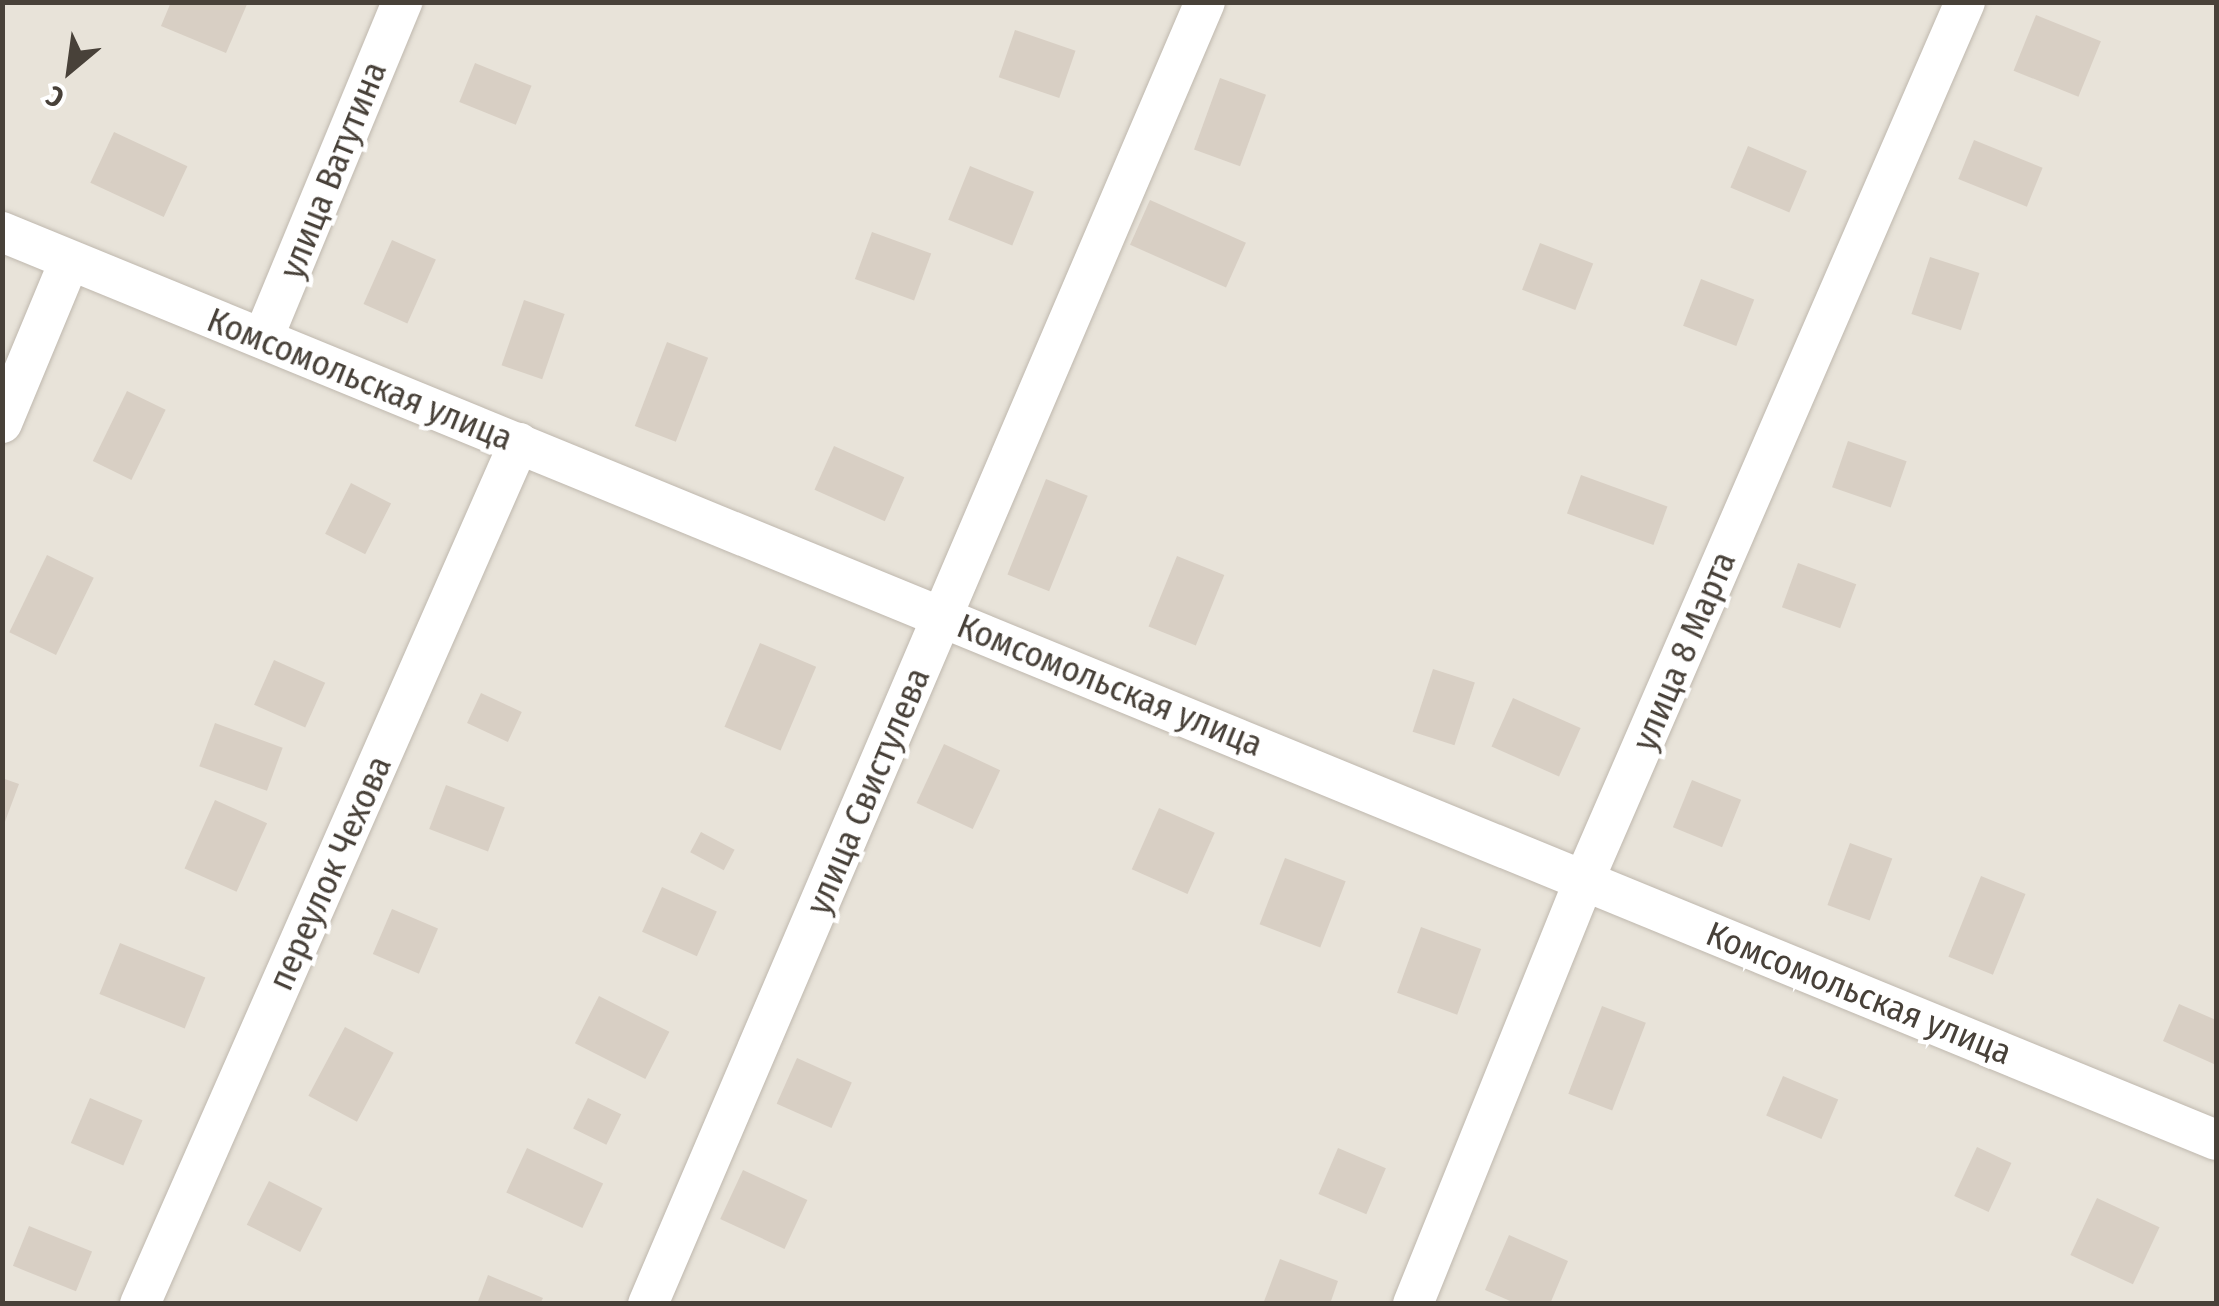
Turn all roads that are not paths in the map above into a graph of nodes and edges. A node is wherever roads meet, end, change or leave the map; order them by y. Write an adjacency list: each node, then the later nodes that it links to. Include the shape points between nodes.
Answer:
1 (402, 2): 6 (street, улица Ватутина)
2 (1205, 2): 9 (street, улица Свистулева)
3 (1965, 2): 10 (street, улица 8 Марта)
4 (2, 232): 5 (street, Комсомольская улица)
5 (70, 262): 6 (street, Комсомольская улица); 7 (street)
6 (263, 338): 8 (street, Комсомольская улица)
7 (2, 423)
8 (520, 444): 9 (street, Комсомольская улица); 12 (street, переулок Чехова)
9 (942, 616): 10 (street, Комсомольская улица); 13 (street, улица Свистулева)
10 (1584, 880): 11 (street, Комсомольская улица); 14 (street, улица 8 Марта)
11 (2216, 1140)
12 (140, 1304)
13 (648, 1304)
14 (1413, 1304)

